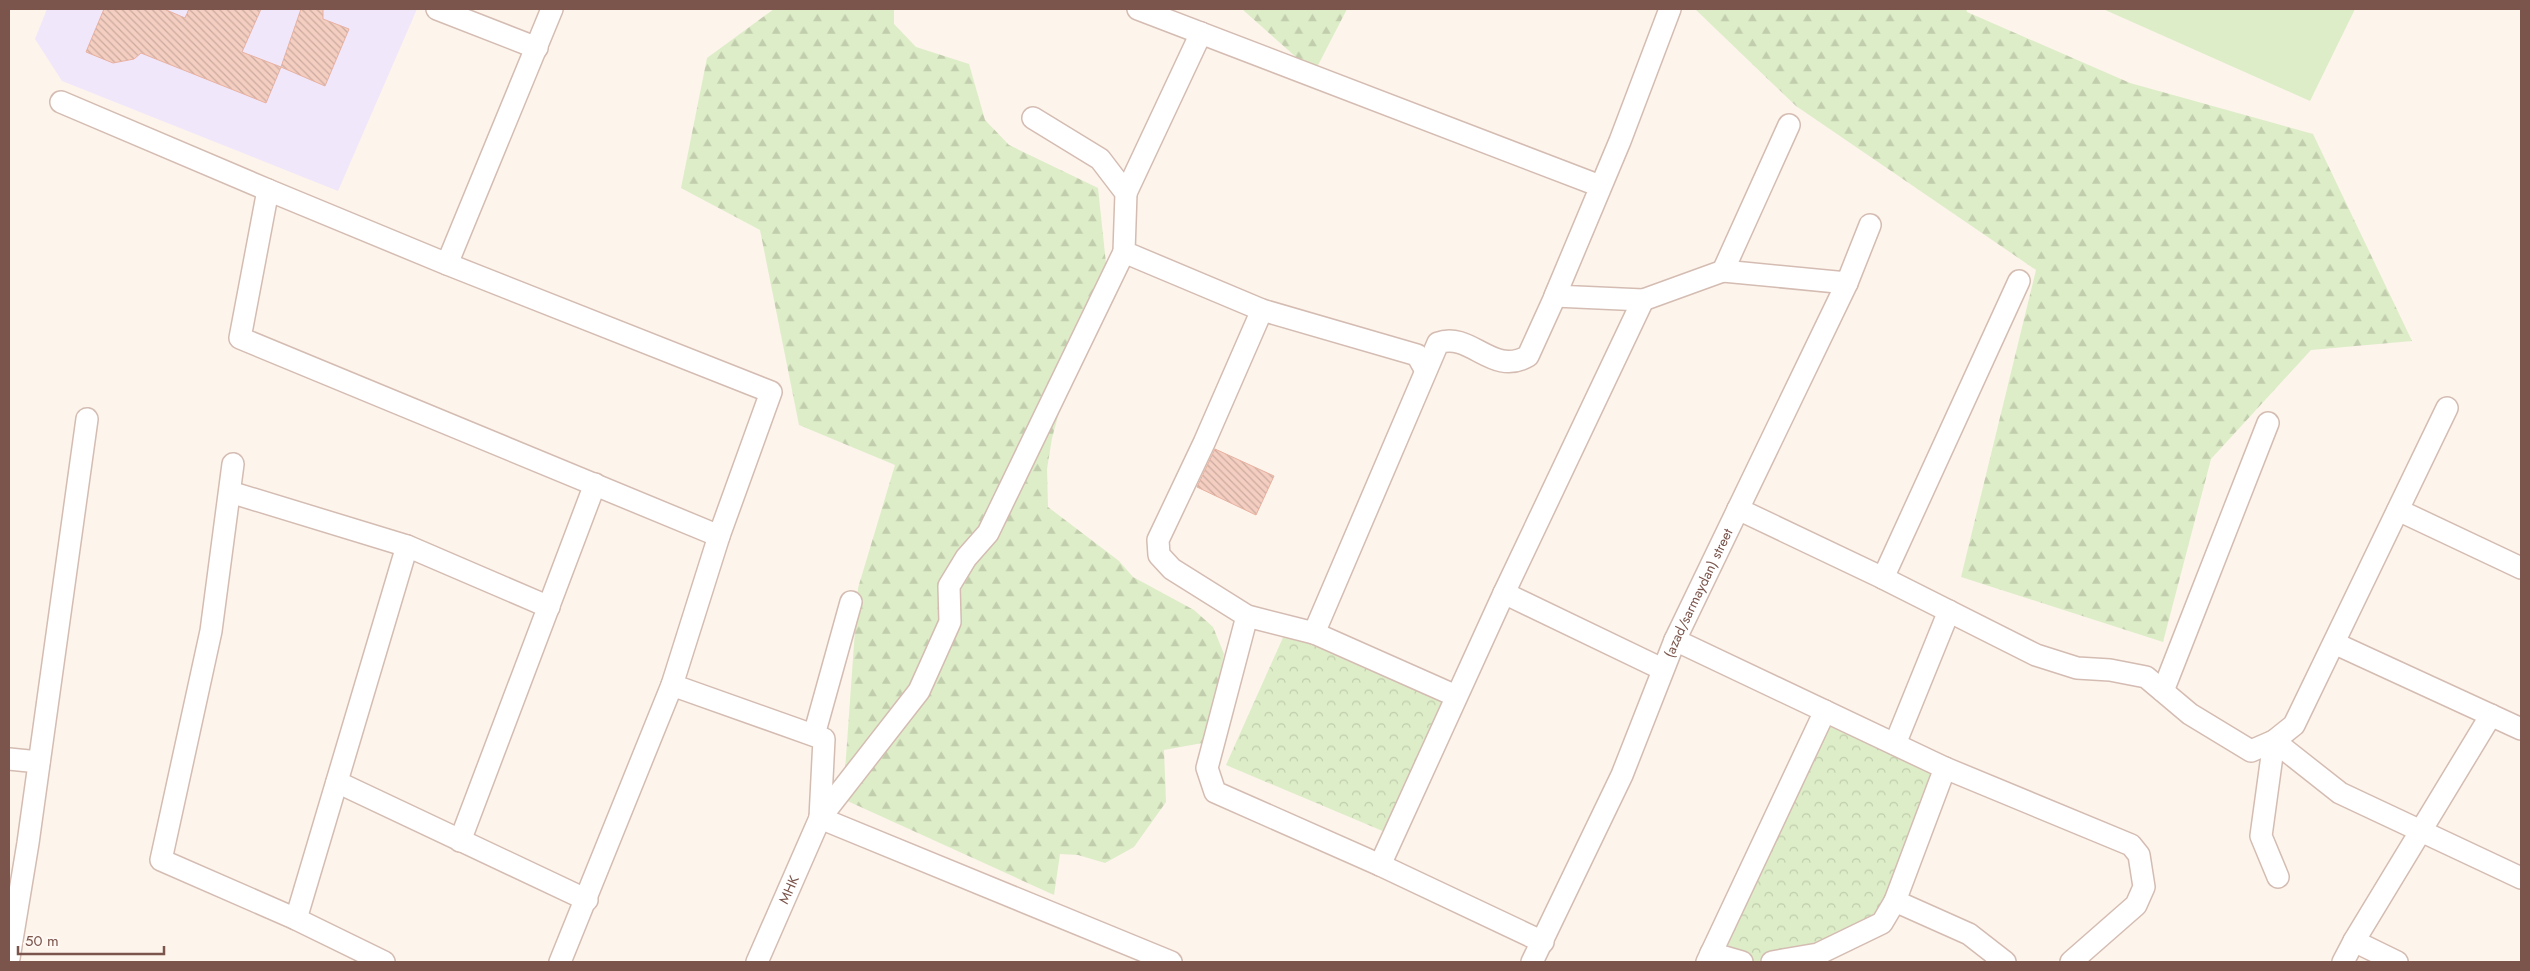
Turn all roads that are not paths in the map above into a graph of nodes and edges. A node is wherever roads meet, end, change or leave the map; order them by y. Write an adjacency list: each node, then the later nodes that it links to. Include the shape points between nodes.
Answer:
1 (437, 9): 6 (street)
2 (552, 9): 6 (street)
3 (1138, 9): 5 (street)
4 (1670, 9): 10 (street)
5 (1201, 33): 10 (street); 12 (street)
6 (537, 48): 15 (street)
7 (61, 102): 11 (street)
8 (1033, 118): 12 (street, via 1100,159)
9 (1789, 125): 16 (street)
10 (1600, 186): 19 (street)
11 (268, 190): 15 (street); 27 (street, via 240,338)
12 (1126, 194): 14 (street)
13 (1870, 225): 18 (street, (azad/sarmaydan) street)
14 (1124, 252): 21 (street); 57 (street, via 988,534 966,558 949,586 950,622 919,691)
15 (447, 264): 31 (street, via 771,392)
16 (1723, 271): 18 (street); 20 (street)
17 (2019, 281): 34 (street)
18 (1847, 283): 29 (street, (azad/sarmaydan) street)
19 (1558, 290): 20 (street, via 1555,296); 22 (street, via 1528,356 1506,364 1460,343 1445,340 1438,343)
20 (1643, 300): 35 (street)
21 (1262, 310): 22 (street, via 1417,355); 39 (street, via 1158,540 1159,555 1172,568)
22 (1425, 369): 40 (street, via 1422,384)
23 (2447, 408): 30 (street)
24 (87, 419): 54 (street)
25 (2268, 423): 45 (street)
26 (233, 464): 28 (street)
27 (595, 484): 31 (street); 37 (street)
28 (230, 492): 32 (street); 65 (street, via 210,631 161,860)
29 (1738, 509): 34 (street); 41 (street, (azad/sarmaydan) street)
30 (2398, 510): 33 (street); 42 (street)
31 (719, 536): 44 (street)
32 (407, 546): 37 (street); 56 (street)
33 (2521, 568)
34 (1883, 578): 38 (street)
35 (1504, 593): 43 (street); 46 (street)
36 (851, 602): 50 (street)
37 (549, 607): 59 (street)
38 (1949, 611): 45 (street, via 2036,655 2077,668 2146,677); 52 (street)
39 (1247, 616): 40 (street); 60 (street, via 1207,768 1215,792)
40 (1314, 633): 46 (street)
41 (1675, 640): 43 (street, (azad/sarmaydan) street); 47 (street)
42 (2334, 643): 48 (street); 51 (street, via 2294,725)
43 (1662, 669): 67 (street, (azad/sarmaydan) street, via 1622,775)
44 (672, 685): 50 (street); 63 (street)
45 (2163, 691): 51 (street, via 2190,714 2251,751)
46 (1456, 696): 60 (street)
47 (1825, 711): 52 (street); 69 (street)
48 (2492, 715): 49 (street); 58 (street)
49 (2521, 729)
50 (814, 735): 57 (street, via 824,739)
51 (2274, 741): 58 (street, via 2340,792); 61 (street, via 2261,836)
52 (1895, 744): 55 (street)
53 (9, 759): 54 (street)
54 (39, 762): 68 (street)
55 (1945, 768): 64 (street); 78 (street, via 2131,845 2139,855 2144,887 2136,905)
56 (337, 782): 59 (street); 65 (street)
57 (820, 818): 72 (street, MHK); 73 (street)
58 (2423, 830): 62 (street); 66 (street)
59 (460, 840): 63 (street)
60 (1380, 864): 67 (street)
61 (2278, 877)
62 (2521, 878)
63 (586, 900): 71 (street)
64 (1895, 901): 76 (street, via 1882,923 1818,954); 77 (street, via 1969,934)
65 (296, 919): 70 (street)
66 (2354, 941): 79 (street); 80 (street)
67 (1542, 942): 74 (street, (azad/sarmaydan) street)
68 (9, 958)
69 (1709, 958): 75 (street)
70 (384, 962)
71 (560, 962)
72 (757, 962)
73 (1171, 962)
74 (1532, 962)
75 (1742, 962)
76 (1772, 962)
77 (2005, 962)
78 (2071, 962)
79 (2343, 962)
80 (2397, 962)

